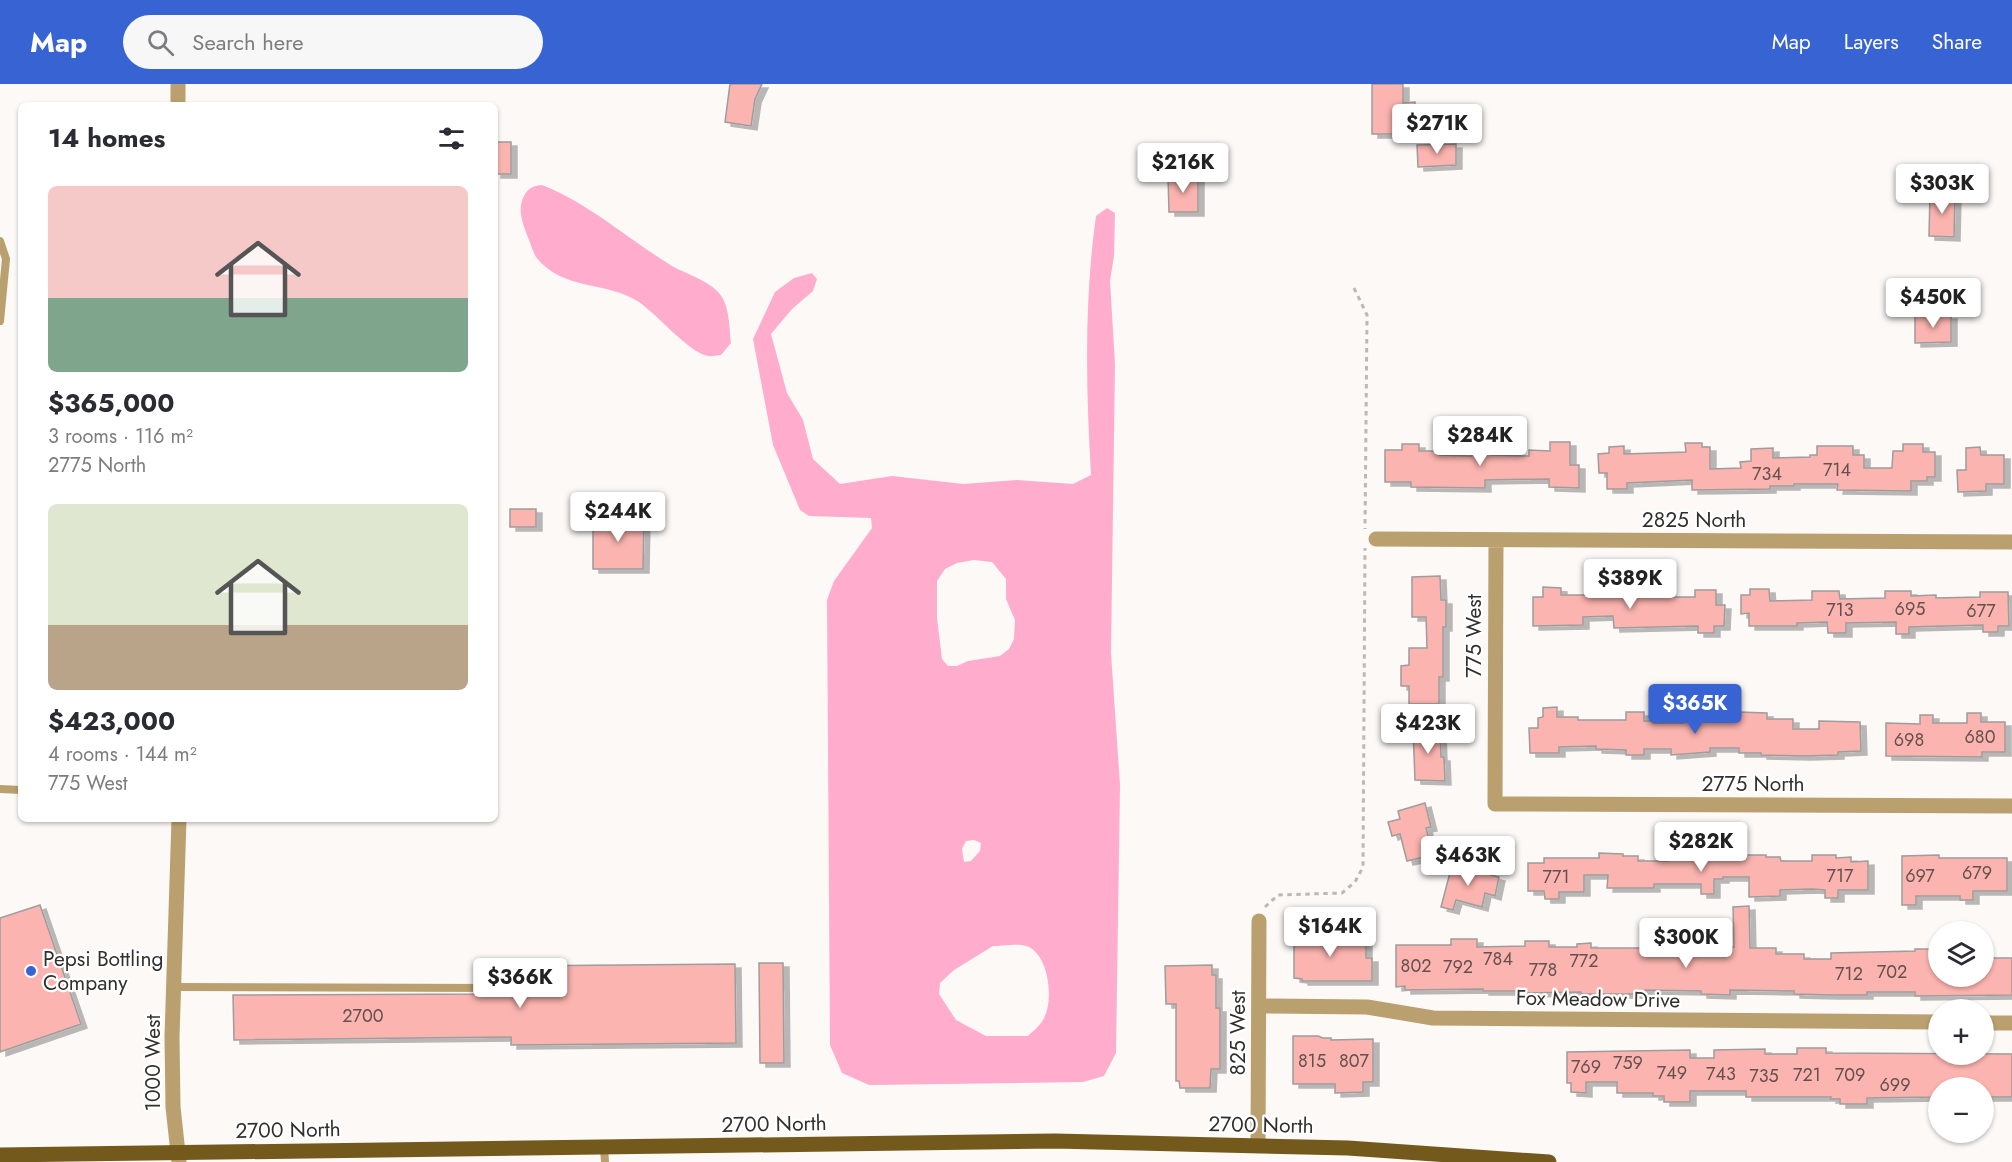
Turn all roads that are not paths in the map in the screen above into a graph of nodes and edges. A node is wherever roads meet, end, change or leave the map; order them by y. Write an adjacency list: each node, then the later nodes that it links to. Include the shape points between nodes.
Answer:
1 (178, 84): 2 (street)
2 (178, 102)
3 (0, 241): 4 (lane, via 6,259)
4 (0, 321)
5 (1369, 536): 6 (street, 2825 North)
6 (1496, 540): 7 (street, 2825 North); 10 (street, 775 West)
7 (2012, 542)
8 (0, 789): 9 (lane)
9 (18, 790)
10 (1495, 804): 11 (street, 2775 North)
11 (2012, 806)
12 (179, 822): 14 (street, 1000 West)
13 (1259, 921): 16 (street, 825 West)
14 (175, 987): 15 (lane); 23 (street, 1000 West, via 173,1107)
15 (491, 988)
16 (1259, 1006): 17 (street, Fox Meadow Drive, via 1366,1007 1433,1018); 20 (street, 825 West)
17 (1928, 1022)
18 (1994, 1023): 19 (street)
19 (2012, 1023)
20 (1258, 1145): 22 (main road, 2700 North, via 1055,1142); 24 (main road, 2700 North)
21 (0, 1155): 23 (main road, 2700 North)
22 (605, 1155): 23 (main road, 2700 North)
23 (179, 1157)
24 (1549, 1162)

